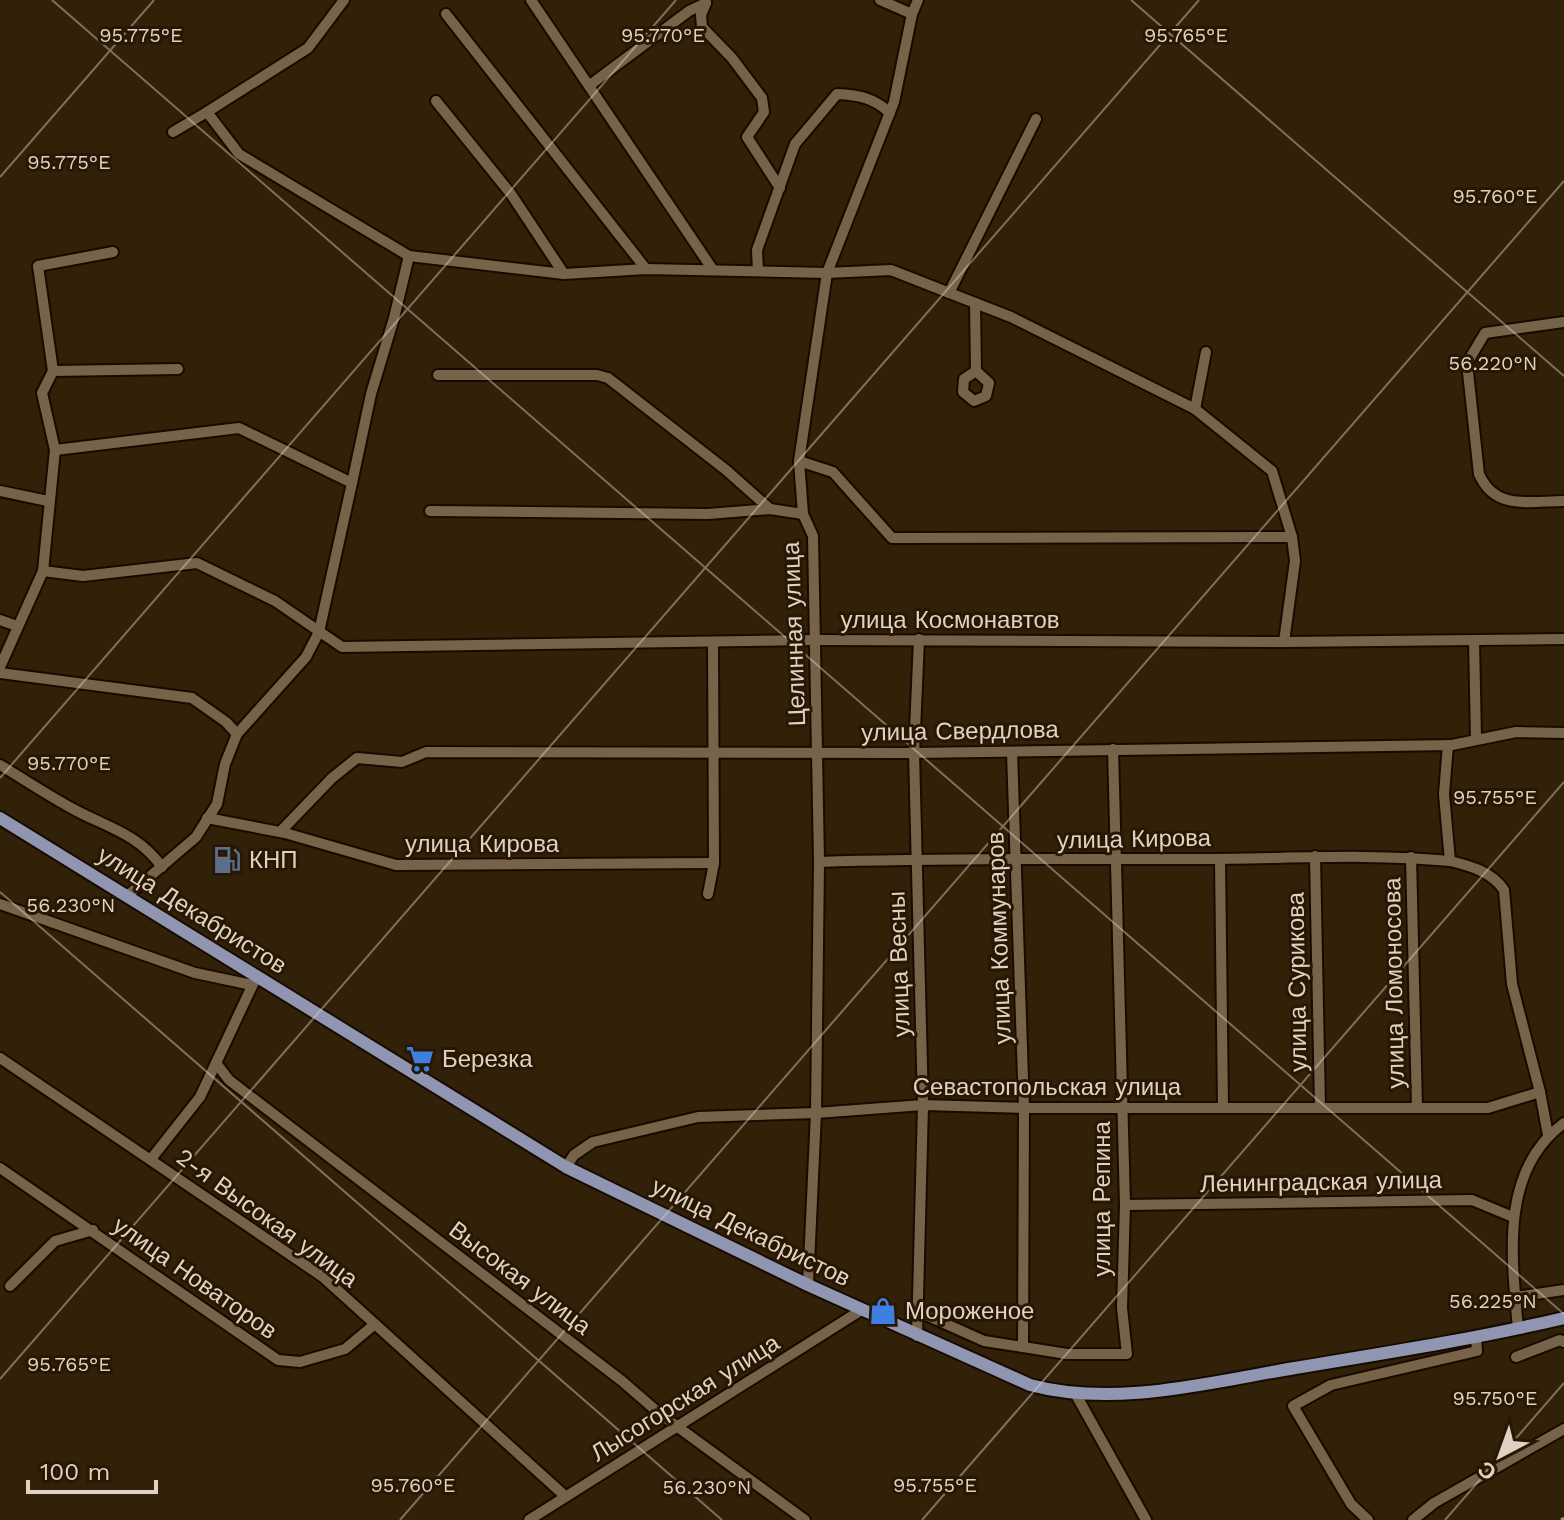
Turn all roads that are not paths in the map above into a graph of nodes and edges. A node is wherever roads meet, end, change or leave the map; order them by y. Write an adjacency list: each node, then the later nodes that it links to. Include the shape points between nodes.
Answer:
1 (344, 0): 10 (street, via 308,48)
2 (531, 0): 8 (street)
3 (880, 0): 7 (street)
4 (918, 0): 7 (street, Целинная улица)
5 (709, 1): 8 (street); 14 (street, via 701,15 702,27 762,98 764,112 747,137)
6 (446, 14): 17 (street)
7 (912, 14): 11 (street, Целинная улица)
8 (590, 85): 18 (street)
9 (436, 101): 21 (street, via 511,194)
10 (207, 112): 13 (street); 16 (street, via 239,154)
11 (890, 113): 14 (street, via 878,102 837,94 795,144); 20 (street, Целинная улица)
12 (1036, 119): 22 (street)
13 (173, 132)
14 (780, 188): 19 (street, via 757,250)
15 (113, 252): 27 (street, via 38,266)
16 (409, 256): 21 (street); 33 (street)
17 (646, 269): 18 (street); 21 (street)
18 (713, 270): 19 (street)
19 (758, 271): 20 (street)
20 (827, 273): 22 (street, via 891,270); 32 (street, Целинная улица)
21 (564, 274)
22 (949, 293): 23 (street)
23 (975, 303): 28 (street); 30 (street)
24 (1564, 322): 36 (street, via 1485,333 1467,363 1484,487 1507,500)
25 (1206, 352): 30 (street)
26 (178, 369): 27 (street)
27 (53, 371): 31 (street, via 42,393)
28 (976, 371)
29 (438, 375): 37 (street, via 608,378)
30 (1195, 409): 40 (street, via 1272,471)
31 (55, 450): 33 (street, via 239,428); 35 (street)
32 (799, 461): 39 (street, Целинная улица); 40 (street, via 833,472 892,538)
33 (352, 483): 44 (street)
34 (0, 491): 35 (street)
35 (48, 501): 41 (street)
36 (1564, 501)
37 (770, 509): 38 (street, via 708,514); 39 (street)
38 (430, 511)
39 (803, 514): 47 (street, Целинная улица, via 813,536)
40 (1292, 537): 50 (street, via 1295,561)
41 (43, 571): 43 (street); 44 (street, улица Космонавтов, via 83,576 197,563 275,601)
42 (0, 620): 43 (street)
43 (17, 626): 51 (street)
44 (319, 632): 49 (street, улица Космонавтов, via 342,647); 54 (street, via 306,657)
45 (919, 639): 47 (street, улица Космонавтов); 50 (street, улица Космонавтов); 61 (street, улица Весны)
46 (1564, 639): 48 (street, улица Космонавтов)
47 (815, 640): 49 (street, улица Космонавтов); 59 (street, Целинная улица)
48 (1474, 640): 50 (street, улица Космонавтов); 55 (street)
49 (713, 642): 58 (street)
50 (1284, 642)
51 (0, 667)
52 (0, 673): 54 (street, via 192,698)
53 (1564, 733): 55 (street, улица Свердлова, via 1516,732)
54 (237, 734): 64 (street, via 217,804)
55 (1476, 739): 56 (street, улица Свердлова)
56 (1448, 745): 57 (street, улица Свердлова); 72 (street, via 1444,794)
57 (1113, 749): 60 (street, улица Свердлова); 69 (street, улица Репина)
58 (713, 752): 59 (street, улица Свердлова); 65 (street, улица Свердлова, via 426,752 402,762 357,758); 74 (street)
59 (818, 752): 61 (street, улица Свердлова); 73 (street, Целинная улица)
60 (1012, 752): 61 (street, улица Свердлова); 71 (street, улица Коммунаров)
61 (914, 753): 68 (street, улица Весны)
62 (0, 765): 75 (street, via 134,838)
63 (0, 818): 77 (main road, улица Декабристов)
64 (207, 818): 65 (street, улица Кирова); 75 (street, via 196,837)
65 (280, 832): 74 (street, улица Кирова, via 396,865)
66 (1315, 856): 67 (street, улица Кирова); 70 (street, улица Кирова); 88 (street, улица Сурикова)
67 (1411, 857): 72 (street, улица Кирова); 90 (street, улица Ломоносова)
68 (915, 859): 71 (street, улица Кирова); 73 (street, улица Кирова); 85 (street, улица Весны)
69 (1116, 859): 70 (street, улица Кирова); 71 (street, улица Кирова); 86 (street, улица Репина)
70 (1220, 859): 87 (street)
71 (1018, 861): 89 (street, улица Коммунаров)
72 (1450, 861): 84 (street, улица Кирова, via 1487,873 1504,890 1512,984)
73 (819, 862): 91 (street, Целинная улица)
74 (714, 863): 76 (street)
75 (162, 867): 77 (street)
76 (708, 894)
77 (127, 896): 79 (main road, улица Декабристов)
78 (0, 904): 79 (street, via 195,973)
79 (254, 981): 81 (street); 95 (main road, улица Декабристов)
80 (0, 1058): 94 (street, 2-я Высокая улица)
81 (216, 1063): 82 (street, Высокая улица); 83 (street)
82 (229, 1080): 83 (street); 115 (street, Высокая улица)
83 (207, 1082): 94 (street)
84 (1540, 1092): 90 (street, Севастопольская улица, via 1488,1108); 93 (street, улица Кирова)
85 (923, 1105): 89 (street, Севастопольская улица); 91 (street, Севастопольская улица); 105 (street, улица Весны)
86 (1122, 1107): 87 (street, Севастопольская улица); 89 (street, Севастопольская улица); 97 (street, улица Репина)
87 (1223, 1107): 88 (street, Севастопольская улица)
88 (1320, 1107): 90 (street, Севастопольская улица)
89 (1024, 1108): 112 (street, улица Коммунаров)
90 (1417, 1108)
91 (816, 1113): 95 (street, Севастопольская улица, via 698,1117 593,1142); 100 (street, Целинная улица)
92 (1564, 1123): 93 (street)
93 (1548, 1135): 98 (street, via 1521,1178)
94 (151, 1159): 107 (street, 2-я Высокая улица, via 323,1277)
95 (566, 1167): 100 (main road, улица Декабристов)
96 (0, 1168): 99 (street, улица Новаторов)
97 (1125, 1205): 98 (street, Ленинградская улица, via 1472,1200); 112 (street, улица Репина, via 1122,1308 1127,1354 1067,1354)
98 (1513, 1217): 103 (street)
99 (93, 1230): 101 (street, via 55,1241); 107 (street, улица Новаторов, via 278,1360 300,1362 345,1349)
100 (808, 1285): 104 (main road, улица Декабристов)
101 (10, 1286)
102 (1564, 1290): 103 (street)
103 (1515, 1297): 108 (street)
104 (863, 1309): 109 (main road, улица Декабристов); 115 (street, Лысогорская улица)
105 (917, 1311): 109 (street, улица Весны); 112 (street, via 984,1341)
106 (1564, 1318): 108 (main road, улица Декабристов)
107 (375, 1324): 117 (street, 2-я Высокая улица)
108 (1518, 1329): 110 (main road, улица Декабристов)
109 (917, 1336): 114 (main road, улица Декабристов, via 1030,1385)
110 (1476, 1337): 114 (main road, улица Декабристов, via 1169,1389); 122 (street, via 1477,1351 1331,1385 1293,1406 1351,1504)
111 (1564, 1342): 113 (street)
112 (1023, 1347)
113 (1516, 1357)
114 (1075, 1393): 121 (street)
115 (680, 1427): 117 (street, Лысогорская улица); 120 (street, Высокая улица)
116 (1564, 1429): 123 (street)
117 (565, 1496): 118 (street, Лысогорская улица)
118 (546, 1515): 119 (street, Лысогорская улица)
119 (529, 1520)
120 (805, 1520)
121 (1146, 1520)
122 (1368, 1520)
123 (1413, 1520)

